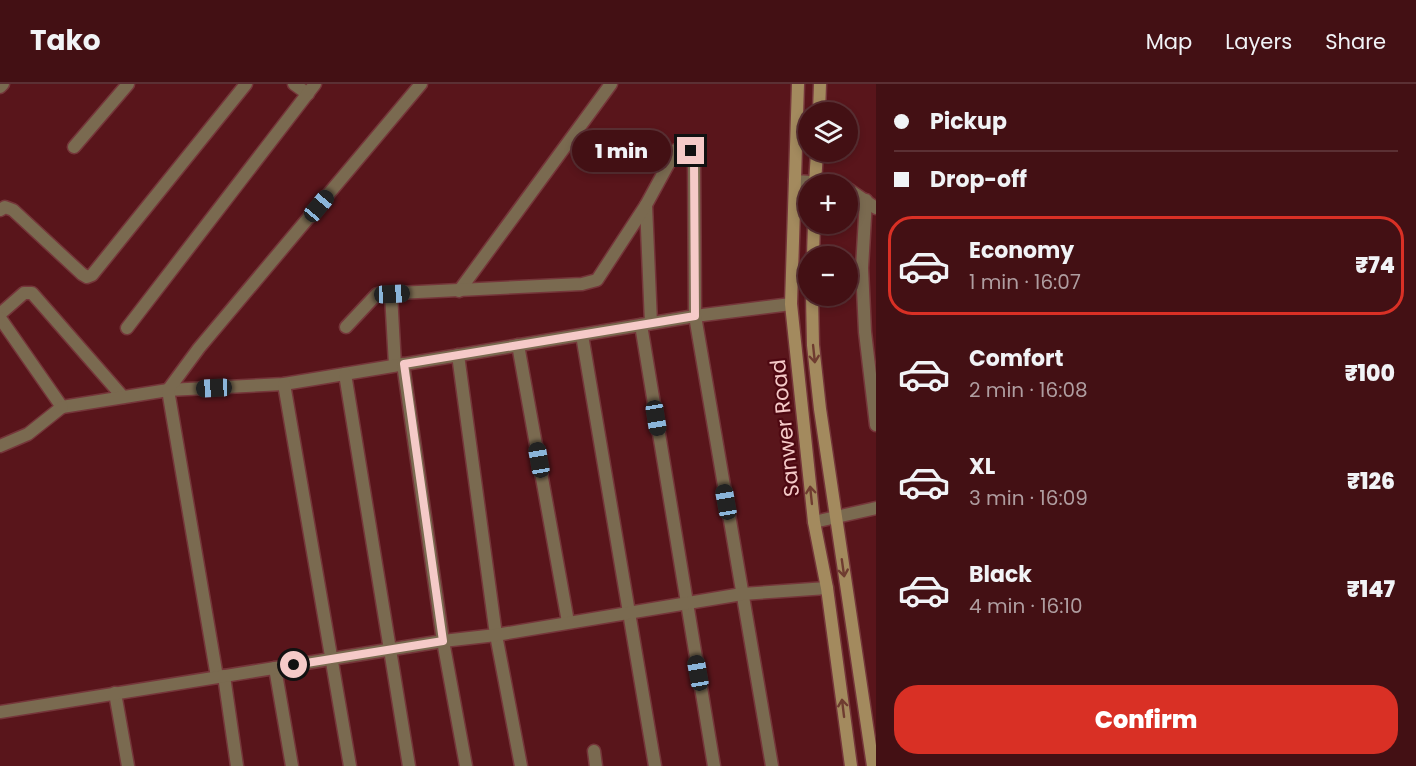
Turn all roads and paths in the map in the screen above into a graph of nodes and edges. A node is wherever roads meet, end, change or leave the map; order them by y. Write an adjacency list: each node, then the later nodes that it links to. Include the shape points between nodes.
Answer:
1 (3, 84): 9 (street)
2 (128, 84): 12 (street)
3 (246, 84): 18 (street, via 92,275 82,274 13,210)
4 (294, 84): 10 (street)
5 (421, 84): 35 (street)
6 (611, 84): 19 (street)
7 (798, 84): 13 (street, Sanwer Road)
8 (820, 84): 11 (street)
9 (0, 87)
10 (312, 89): 27 (street)
11 (819, 102)
12 (74, 147)
13 (795, 181): 14 (street); 21 (street, Sanwer Road)
14 (798, 181)
15 (858, 196): 16 (street)
16 (871, 204): 38 (street, via 862,268)
17 (646, 205): 19 (street, via 597,280); 24 (street, via 676,150 684,147 691,151); 25 (street)
18 (0, 210)
19 (459, 291): 20 (street)
20 (392, 294): 26 (street, via 374,296); 32 (street)
21 (792, 304): 24 (street); 42 (street, Sanwer Road, one-way to 21)
22 (812, 306): 41 (street, Sanwer Road, one-way to 41, via 813,345)
23 (0, 316): 28 (street); 36 (street, via 24,293 32,293)
24 (695, 316): 25 (street); 44 (street)
25 (646, 324): 29 (street); 45 (street)
26 (346, 327)
27 (127, 328)
28 (5, 333): 37 (street)
29 (582, 335): 30 (street); 46 (street)
30 (518, 345): 31 (street); 47 (street)
31 (458, 355): 32 (street); 48 (street)
32 (399, 365): 33 (street); 49 (street)
33 (345, 374): 34 (street); 50 (street)
34 (284, 384): 35 (street); 51 (street)
35 (168, 390): 36 (street); 53 (street)
36 (123, 397): 37 (street)
37 (62, 407): 39 (street, via 28,434)
38 (876, 425)
39 (0, 446)
40 (876, 508): 41 (street)
41 (836, 518): 42 (street); 56 (street, Sanwer Road, one-way to 56)
42 (814, 522): 43 (street, Sanwer Road)
43 (827, 588): 44 (street); 69 (street, Sanwer Road, one-way to 43)
44 (742, 594): 45 (street); 68 (street)
45 (686, 603): 46 (street); 67 (street)
46 (628, 612): 47 (street); 66 (street)
47 (568, 622): 48 (street)
48 (496, 635): 49 (street); 64 (street)
49 (443, 641): 50 (street); 63 (street)
50 (389, 650): 51 (street); 62 (street)
51 (332, 659): 52 (street); 61 (street)
52 (275, 668): 53 (street); 60 (street)
53 (221, 677): 54 (street); 59 (street)
54 (115, 693): 55 (street); 58 (street)
55 (0, 712)
56 (871, 721): 70 (street, Sanwer Road)
57 (594, 751): 65 (street)
58 (128, 766)
59 (237, 766)
60 (291, 766)
61 (350, 766)
62 (409, 766)
63 (466, 766)
64 (521, 766)
65 (596, 766)
66 (655, 766)
67 (714, 766)
68 (772, 766)
69 (851, 766)
70 (873, 766)

